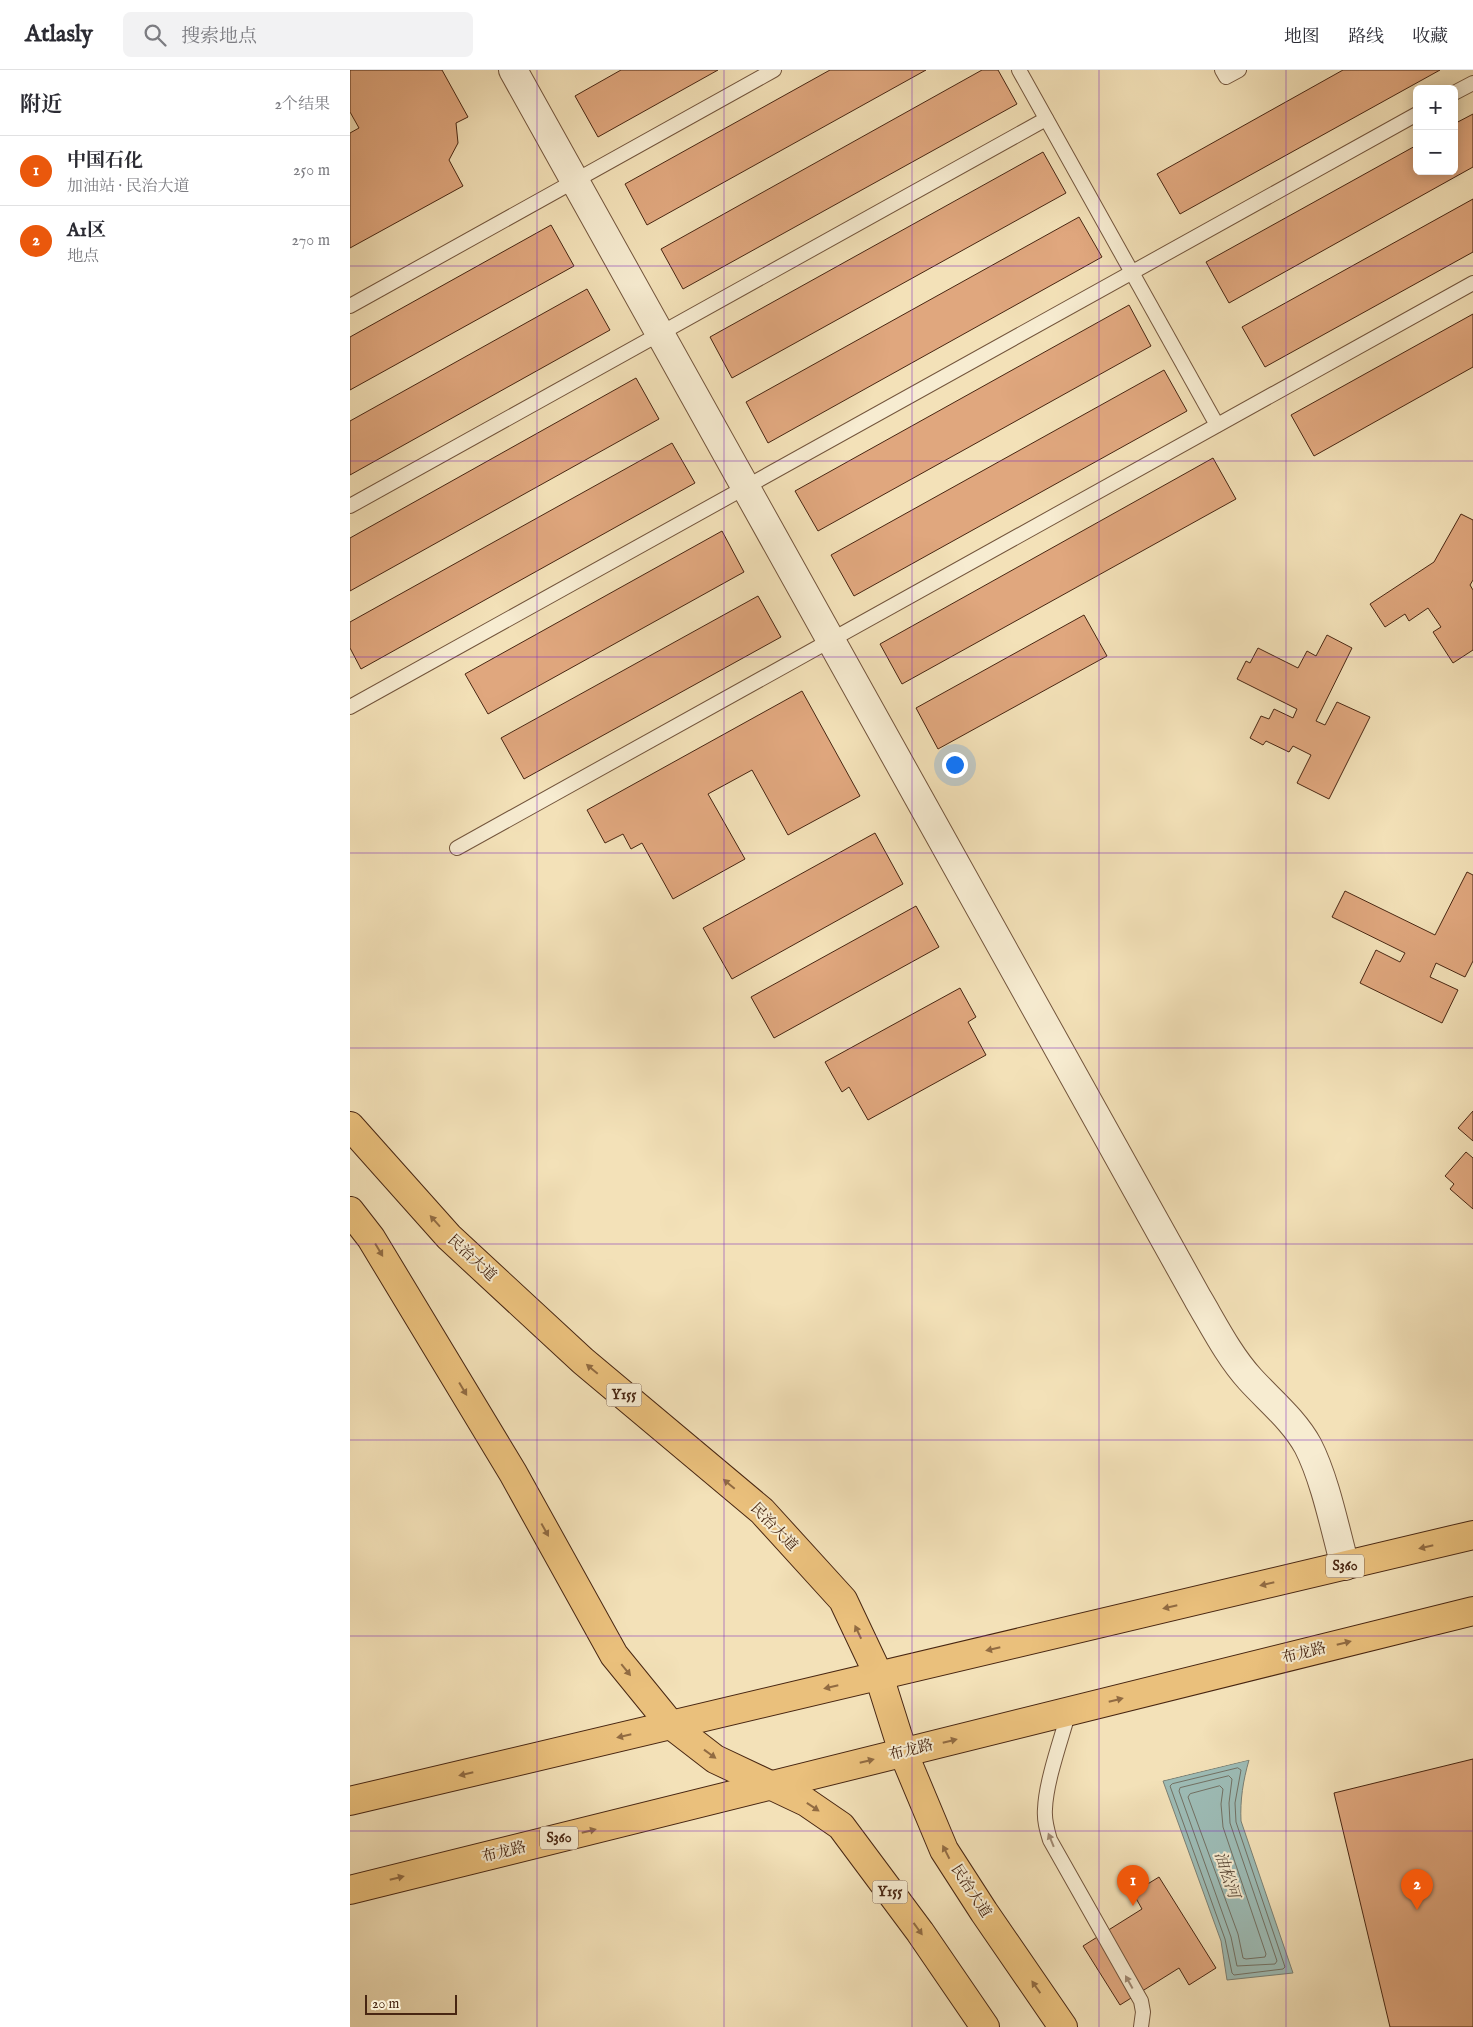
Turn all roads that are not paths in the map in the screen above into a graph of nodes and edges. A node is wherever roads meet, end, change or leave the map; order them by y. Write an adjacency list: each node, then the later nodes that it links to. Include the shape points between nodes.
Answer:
1 (513, 70): 10 (street)
2 (774, 70): 10 (lane)
3 (1019, 70): 9 (lane)
4 (1222, 70): 5 (lane, via 1226,77)
5 (1239, 70)
6 (1473, 82): 7 (lane)
7 (1458, 91)
8 (1413, 116): 11 (lane)
9 (1046, 119): 11 (lane); 14 (lane)
10 (575, 181): 13 (lane); 14 (street)
11 (1132, 272): 15 (lane); 16 (lane)
12 (1473, 283): 15 (lane)
13 (350, 306)
14 (660, 334): 16 (street); 17 (lane)
15 (1217, 425): 18 (lane)
16 (745, 487): 18 (street); 19 (lane)
17 (350, 506)
18 (830, 640): 20 (lane); 24 (street, via 1198,1299 1249,1377 1293,1424 1307,1444 1317,1466)
19 (350, 707)
20 (457, 848)
21 (350, 1126): 26 (main road, 民治大道 / Y155, one-way to 21, via 843,1600 762,1512 583,1361 449,1237)
22 (350, 1211): 28 (main road, Y155, one-way to 28, via 371,1238 513,1473 614,1655)
23 (1473, 1535): 24 (main road, S360, one-way to 24)
24 (1345, 1566): 26 (main road, S360, one-way to 26)
25 (1473, 1611): 27 (main road, 布龙路 / S360, one-way to 25)
26 (879, 1676): 28 (main road, S360, one-way to 28); 29 (main road, 民治大道 / Y155)
27 (1069, 1711): 29 (main road, 布龙路 / S360, one-way to 27); 35 (lane, one-way to 27, via 1143,2012 1140,2001 1050,1840 1046,1826 1048,1789)
28 (671, 1725): 30 (main road, Y155, one-way to 30, via 716,1759); 31 (main road, S360, one-way to 31)
29 (903, 1752): 30 (main road, 布龙路 / S360, one-way to 29); 34 (main road, 民治大道 / Y155, one-way to 29, via 959,1876 944,1850)
30 (769, 1786): 32 (main road, 布龙路 / S360, one-way to 30); 33 (main road, Y155, one-way to 33, via 806,1802 841,1826)
31 (350, 1801)
32 (350, 1890)
33 (985, 2027)
34 (1063, 2027)
35 (1141, 2027)

